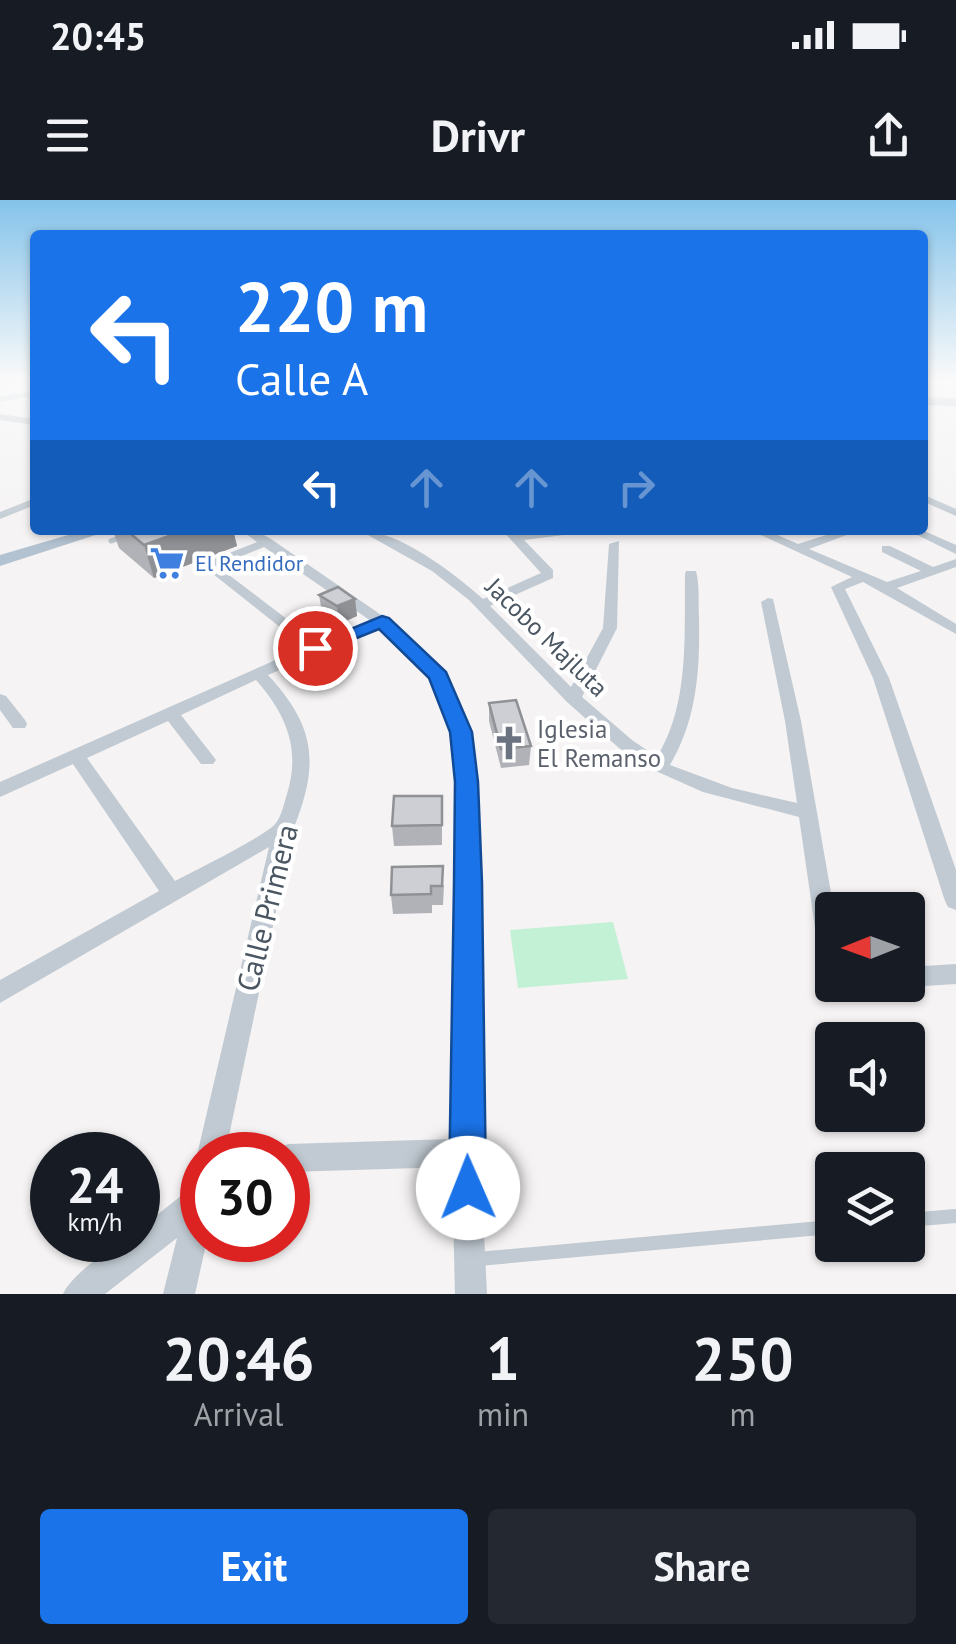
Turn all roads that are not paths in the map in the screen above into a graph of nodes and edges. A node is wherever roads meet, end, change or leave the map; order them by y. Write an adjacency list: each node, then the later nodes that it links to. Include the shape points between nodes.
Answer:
1 (928, 499): 3 (street)
2 (30, 503): 4 (street)
3 (951, 510)
4 (0, 516)
5 (107, 535): 17 (main road)
6 (255, 535): 12 (street)
7 (374, 535): 24 (street, Jacobo Majluta, via 444,573)
8 (513, 535): 24 (street, via 548,573 544,582)
9 (768, 535): 14 (street)
10 (838, 535): 14 (street)
11 (923, 535): 16 (street)
12 (267, 542): 25 (street); 27 (street, via 218,562 214,570)
13 (615, 544): 30 (street, via 610,628)
14 (798, 548): 21 (street)
15 (886, 549): 19 (street)
16 (956, 550)
17 (0, 561)
18 (956, 563): 19 (street)
19 (932, 571): 22 (street)
20 (691, 574): 35 (street, via 692,688)
21 (863, 577): 22 (street); 41 (street, via 838,586 881,678)
22 (886, 587): 26 (street)
23 (768, 602): 37 (street)
24 (480, 605): 30 (street, Jacobo Majluta)
25 (382, 622): 27 (street); 46 (street, via 438,676 461,732 468,898)
26 (956, 630)
27 (315, 648): 28 (street)
28 (258, 674): 31 (street); 38 (street, Calle Primera, via 286,701 299,727 296,801)
29 (0, 698): 32 (street)
30 (572, 699): 35 (street, Jacobo Majluta)
31 (170, 714): 33 (street); 34 (street)
32 (19, 724)
33 (76, 756): 36 (street); 40 (street)
34 (207, 760)
35 (660, 767): 37 (street, Jacobo Majluta)
36 (0, 790)
37 (809, 812): 39 (street)
38 (283, 830): 40 (street); 45 (street, Calle Primera)
39 (821, 892)
40 (172, 894): 44 (street)
41 (956, 902)
42 (956, 974): 43 (street)
43 (925, 976)
44 (0, 992)
45 (216, 1132)
46 (466, 1153): 47 (street); 52 (street)
47 (310, 1157)
48 (180, 1214): 54 (street)
49 (956, 1216): 50 (lane)
50 (925, 1219)
51 (815, 1229): 52 (lane)
52 (470, 1260): 56 (street)
53 (187, 1262): 55 (street)
54 (79, 1294)
55 (179, 1294)
56 (471, 1294)

